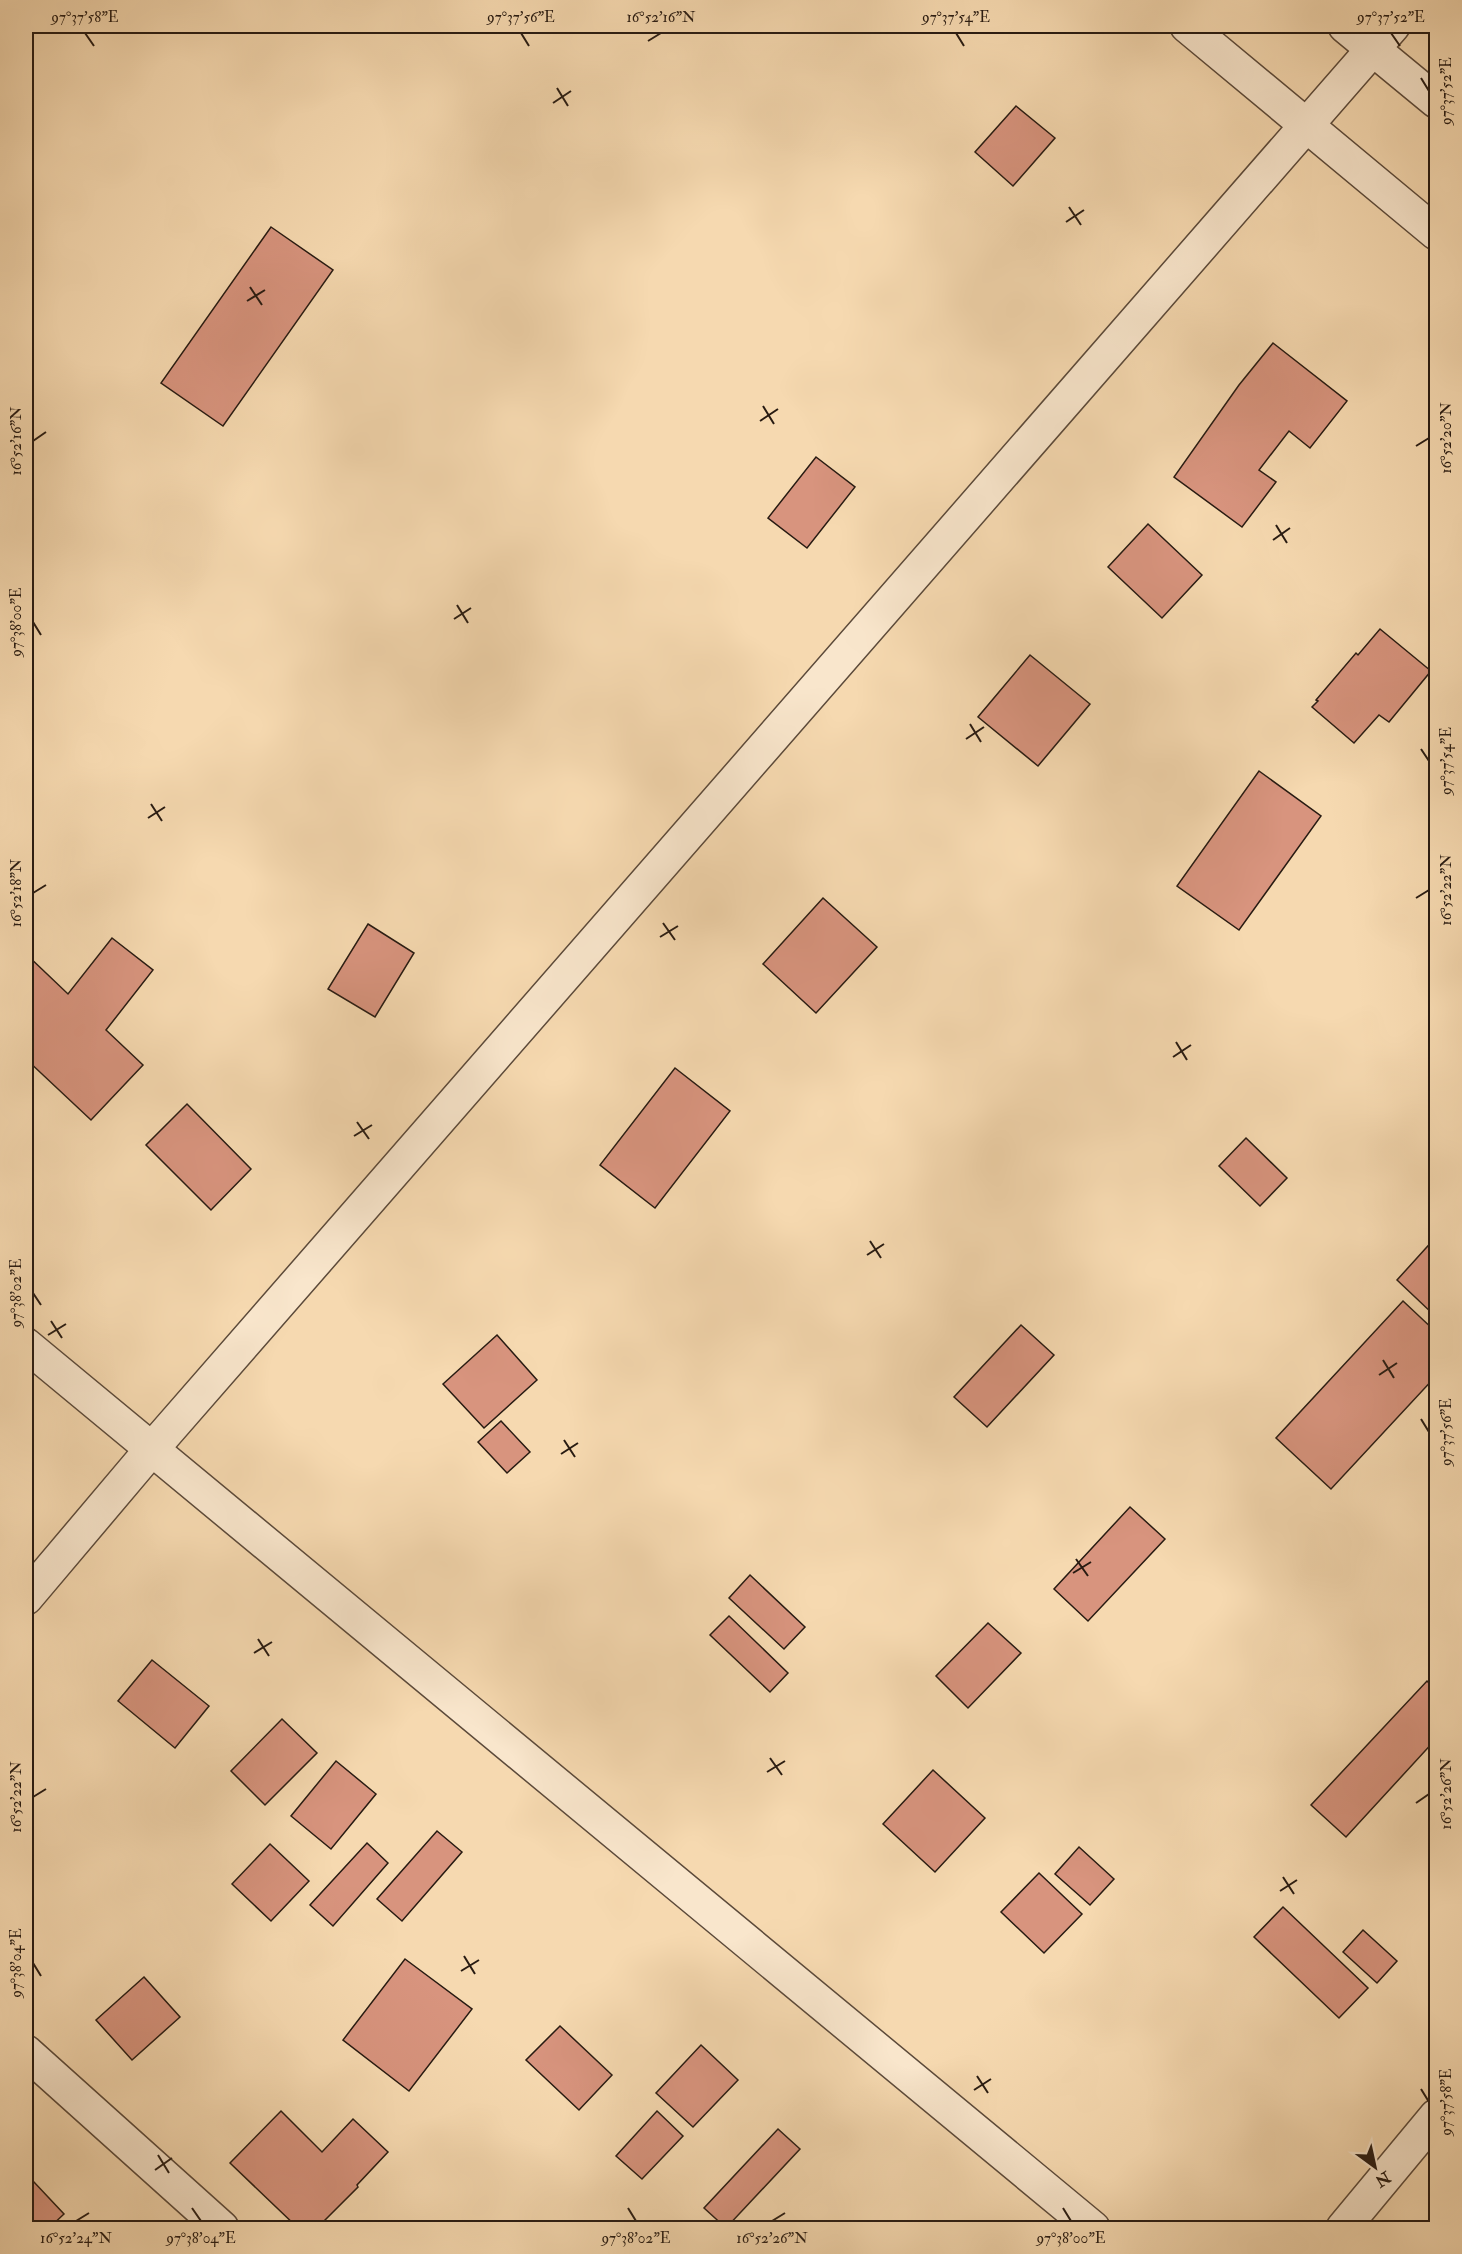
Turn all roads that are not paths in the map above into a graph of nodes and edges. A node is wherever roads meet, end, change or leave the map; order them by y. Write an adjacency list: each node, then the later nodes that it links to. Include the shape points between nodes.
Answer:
1 (1187, 26): 5 (street)
2 (1345, 26): 3 (street)
3 (1383, 37): 4 (street); 5 (street)
4 (1437, 101)
5 (1306, 125): 6 (street); 8 (street)
6 (1437, 233)
7 (26, 1345): 8 (street)
8 (151, 1450): 9 (street); 13 (street)
9 (26, 1598)
10 (26, 2052): 12 (street)
11 (1437, 2116): 14 (street)
12 (222, 2229)
13 (1093, 2229)
14 (1343, 2229)

